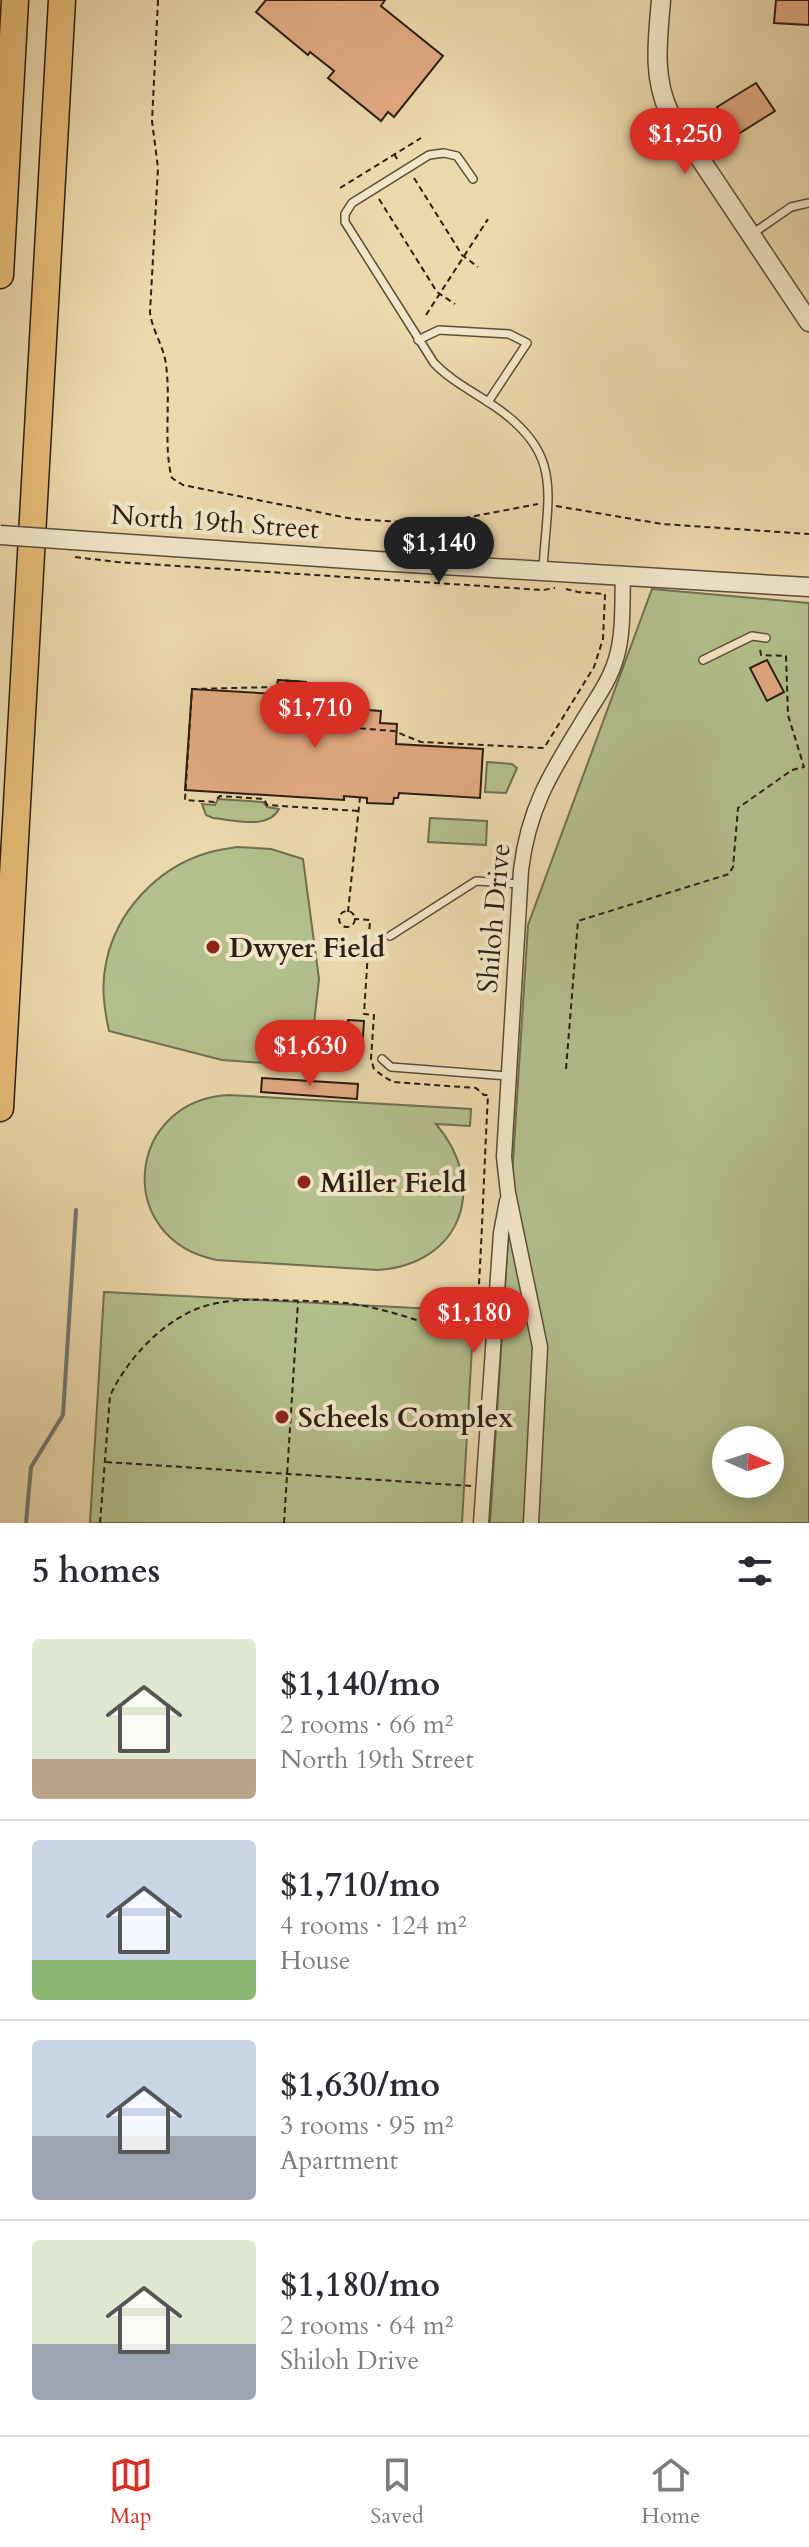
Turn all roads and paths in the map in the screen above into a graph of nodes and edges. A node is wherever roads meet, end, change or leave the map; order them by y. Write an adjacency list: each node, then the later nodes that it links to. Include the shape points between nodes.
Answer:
1 (15, 0): 16 (highway)
2 (62, 0): 41 (highway)
3 (158, 0): 23 (path, via 152,121 158,168 150,312 167,369 172,478 183,485 359,519 443,524)
4 (661, 0): 13 (street, via 657,63 664,102)
5 (421, 138): 6 (path)
6 (394, 154): 7 (path); 9 (path)
7 (406, 169): 8 (lane, via 429,155 451,154); 10 (lane); 14 (path)
8 (473, 179)
9 (340, 188)
10 (373, 190): 17 (path); 21 (lane, via 348,208 345,222)
11 (809, 203): 13 (lane, via 791,207)
12 (488, 219): 14 (path)
13 (750, 235): 20 (street)
14 (464, 257): 15 (path); 17 (path)
15 (478, 267)
16 (0, 275)
17 (440, 294): 18 (path); 19 (path)
18 (455, 304)
19 (426, 315)
20 (809, 322)
21 (418, 340): 22 (lane, via 441,371); 22 (lane, via 439,330 509,334 527,343)
22 (488, 402): 23 (lane, via 516,421 536,444 546,471)
23 (546, 505): 24 (path, via 672,525); 27 (lane)
24 (809, 534)
25 (0, 535): 26 (street, North 19th Street, bridge)
26 (71, 548): 27 (street, North 19th Street); 33 (path, via 112,562 559,587 605,594 598,659 544,748 421,742 394,731 355,728 357,692 306,689 306,682 192,689 185,800 214,802 220,796)
27 (543, 569): 28 (street, North 19th Street)
28 (623, 574): 29 (street, North 19th Street); 34 (street, Shiloh Drive, via 615,661 533,811)
29 (809, 587)
30 (763, 637): 31 (lane, via 748,638); 39 (path, via 761,655 786,656 788,715 804,767 738,808 729,874 578,921)
31 (703, 660)
32 (360, 797): 33 (path)
33 (358, 811): 35 (path)
34 (520, 884): 37 (lane, via 476,881); 40 (street, Shiloh Drive)
35 (348, 912): 36 (path); 36 (path, via 340,916 342,925 349,927)
36 (354, 919): 43 (path, via 370,920 364,1014 374,1015 374,1069 393,1082 476,1088 488,1095 477,1316 467,1333 459,1334 388,1311)
37 (390, 936)
38 (382, 1059): 40 (lane, via 391,1067)
39 (566, 1069)
40 (508, 1076): 42 (street, Shiloh Drive)
41 (0, 1108)
42 (508, 1193): 49 (street, Shiloh Drive); 50 (street, Shiloh Drive, via 540,1347)
43 (298, 1301): 44 (path, via 229,1301 195,1309 165,1327 118,1378 110,1396); 45 (path)
44 (106, 1462): 45 (path); 47 (path)
45 (287, 1474): 46 (path); 48 (path)
46 (472, 1486)
47 (100, 1523)
48 (284, 1523)
49 (481, 1523)
50 (531, 1523)

